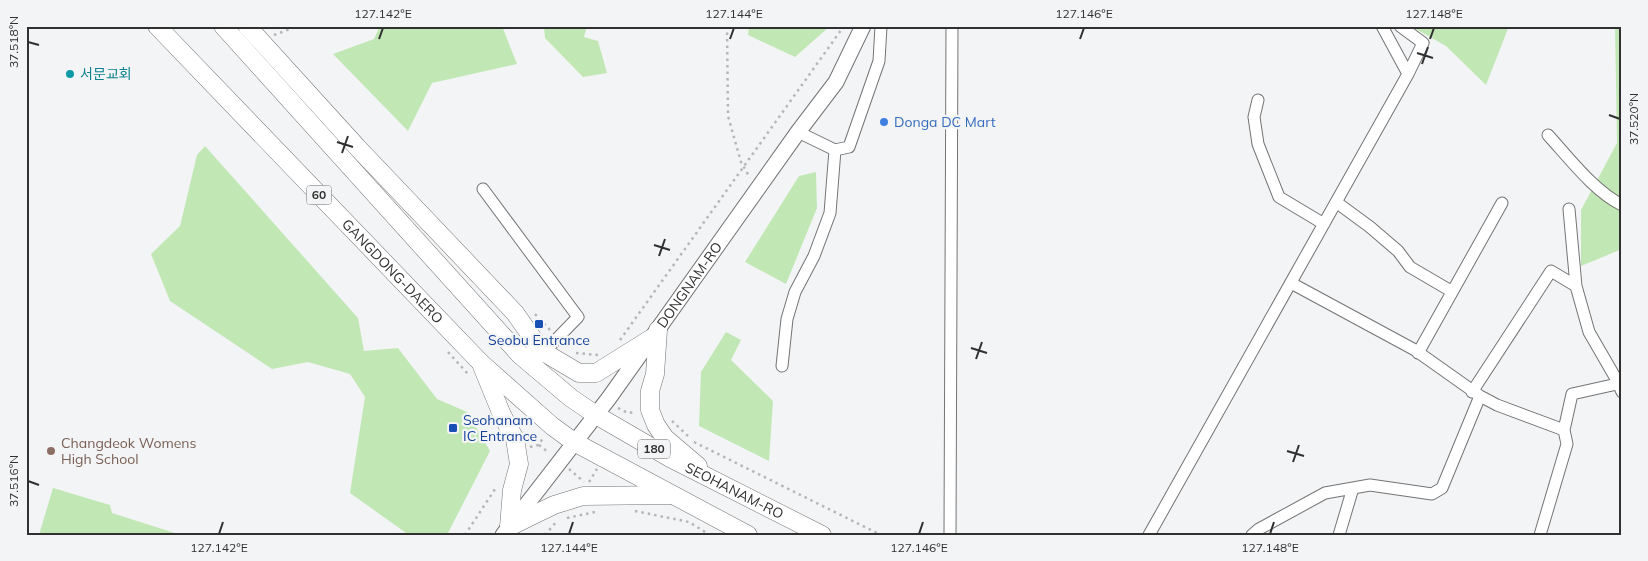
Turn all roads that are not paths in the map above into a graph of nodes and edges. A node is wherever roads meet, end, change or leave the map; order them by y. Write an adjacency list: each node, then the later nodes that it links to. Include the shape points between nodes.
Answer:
1 (157, 26): 27 (main road, GANGDONG-DAERO / 60)
2 (223, 26): 23 (main road)
3 (247, 26): 25 (main road, via 515,314)
4 (863, 26): 11 (main road, DONGNAM-RO, via 836,82)
5 (881, 26): 13 (street, via 879,61 848,147)
6 (952, 26): 40 (street)
7 (1382, 26): 9 (street)
8 (1400, 26): 9 (street, via 1423,43)
9 (1408, 74): 15 (street)
10 (1258, 100): 19 (street, via 1254,117 1258,144 1279,197)
11 (798, 132): 13 (street); 24 (main road, DONGNAM-RO)
12 (1548, 135): 17 (street, via 1588,178)
13 (834, 150): 28 (street, via 830,212 814,256 795,292 787,318)
14 (483, 188): 25 (street, via 578,317)
15 (1336, 202): 19 (street); 22 (street, via 1398,251 1410,267)
16 (1502, 203): 22 (street)
17 (1622, 205)
18 (1569, 209): 21 (street)
19 (1324, 224): 20 (street)
20 (1291, 283): 26 (street); 41 (street)
21 (1576, 286): 29 (street, via 1589,332); 30 (street, via 1552,271)
22 (1452, 291): 26 (street)
23 (474, 304): 25 (main road); 31 (main road, via 520,355)
24 (655, 334): 25 (main road, via 596,373 579,373); 31 (main road, DONGNAM-RO); 34 (main road, via 655,374 650,391 650,410 665,438)
25 (543, 353)
26 (1418, 353): 30 (street)
27 (481, 363): 33 (main road, GANGDONG-DAERO / 60); 37 (main road, via 515,439 519,464)
28 (782, 366)
29 (1619, 382): 32 (street, via 1572,394)
30 (1476, 394): 32 (street, via 1496,405); 35 (street, via 1442,488 1432,494 1370,485)
31 (596, 415): 33 (main road, DONGNAM-RO); 34 (main road, SEOHANAM-RO / 180)
32 (1564, 430): 44 (street, via 1567,444)
33 (574, 442): 36 (main road, 180); 37 (main road, DONGNAM-RO)
34 (713, 480): 39 (main road, SEOHANAM-RO / 180)
35 (1353, 488): 42 (street, via 1325,493); 43 (street)
36 (671, 495): 37 (main road, via 583,496 554,504); 38 (main road, 180)
37 (506, 531)
38 (748, 535)
39 (822, 535)
40 (950, 535)
41 (1149, 535)
42 (1252, 535)
43 (1339, 535)
44 (1540, 535)

